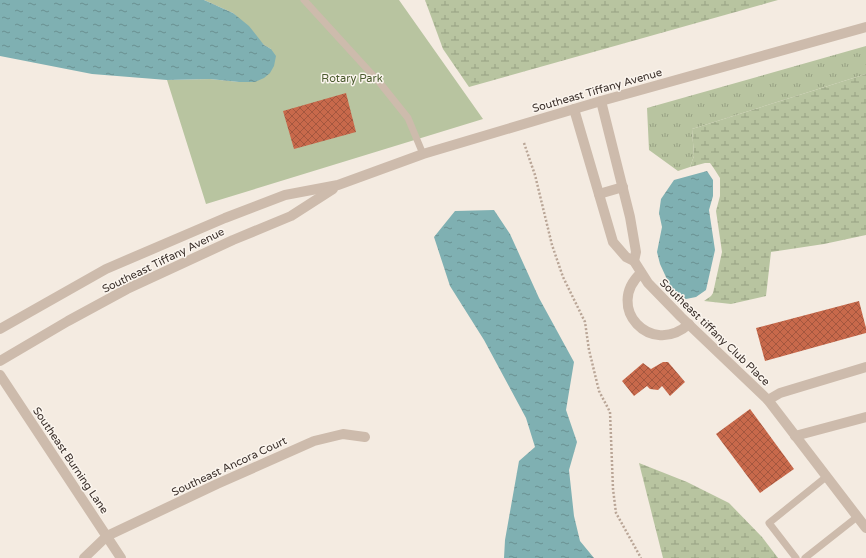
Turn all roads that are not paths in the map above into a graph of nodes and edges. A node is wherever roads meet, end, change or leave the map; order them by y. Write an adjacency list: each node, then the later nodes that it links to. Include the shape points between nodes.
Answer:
1 (304, 0): 5 (lane, via 380,83 408,118)
2 (866, 27): 3 (street, Southeast Tiffany Avenue)
3 (601, 101): 4 (street, Southeast Tiffany Avenue); 7 (street)
4 (574, 109): 5 (street, Southeast Tiffany Avenue); 8 (street, Southeast tiffany Club Place)
5 (423, 154): 6 (street, Southeast Tiffany Avenue)
6 (338, 185): 12 (street, Southeast Tiffany Avenue, via 285,195 225,218 106,269); 13 (street, Southeast Tiffany Avenue, via 291,216 127,289)
7 (623, 187): 8 (street); 9 (street, via 636,252)
8 (599, 194): 9 (street, Southeast tiffany Club Place, via 613,242 626,257)
9 (634, 261): 10 (street, Southeast tiffany Club Place)
10 (641, 272): 11 (street, Southeast tiffany Club Place, via 648,283); 11 (street, via 629,289 627,303 630,316 639,327 650,334 664,336 678,333)
11 (689, 324): 16 (street, Southeast tiffany Club Place)
12 (0, 329)
13 (0, 361)
14 (866, 367): 16 (street, Southeast tiffany Club Place, via 780,393)
15 (0, 375): 23 (street, Southeast Burning Lane)
16 (768, 400): 18 (street, Southeast tiffany Club Place)
17 (866, 417): 18 (street)
18 (795, 436): 20 (street, Southeast tiffany Club Place)
19 (365, 437): 23 (street, Southeast Ancora Court, via 343,434 314,441)
20 (826, 477): 21 (street, Southeast tiffany Club Place); 26 (lane, via 769,522)
21 (857, 517): 22 (street, Southeast tiffany Club Place); 27 (lane)
22 (866, 528)
23 (107, 536): 24 (street, Southeast Ancora Court); 25 (street, Southeast Burning Lane)
24 (84, 558)
25 (121, 558)
26 (796, 558)
27 (805, 558)

